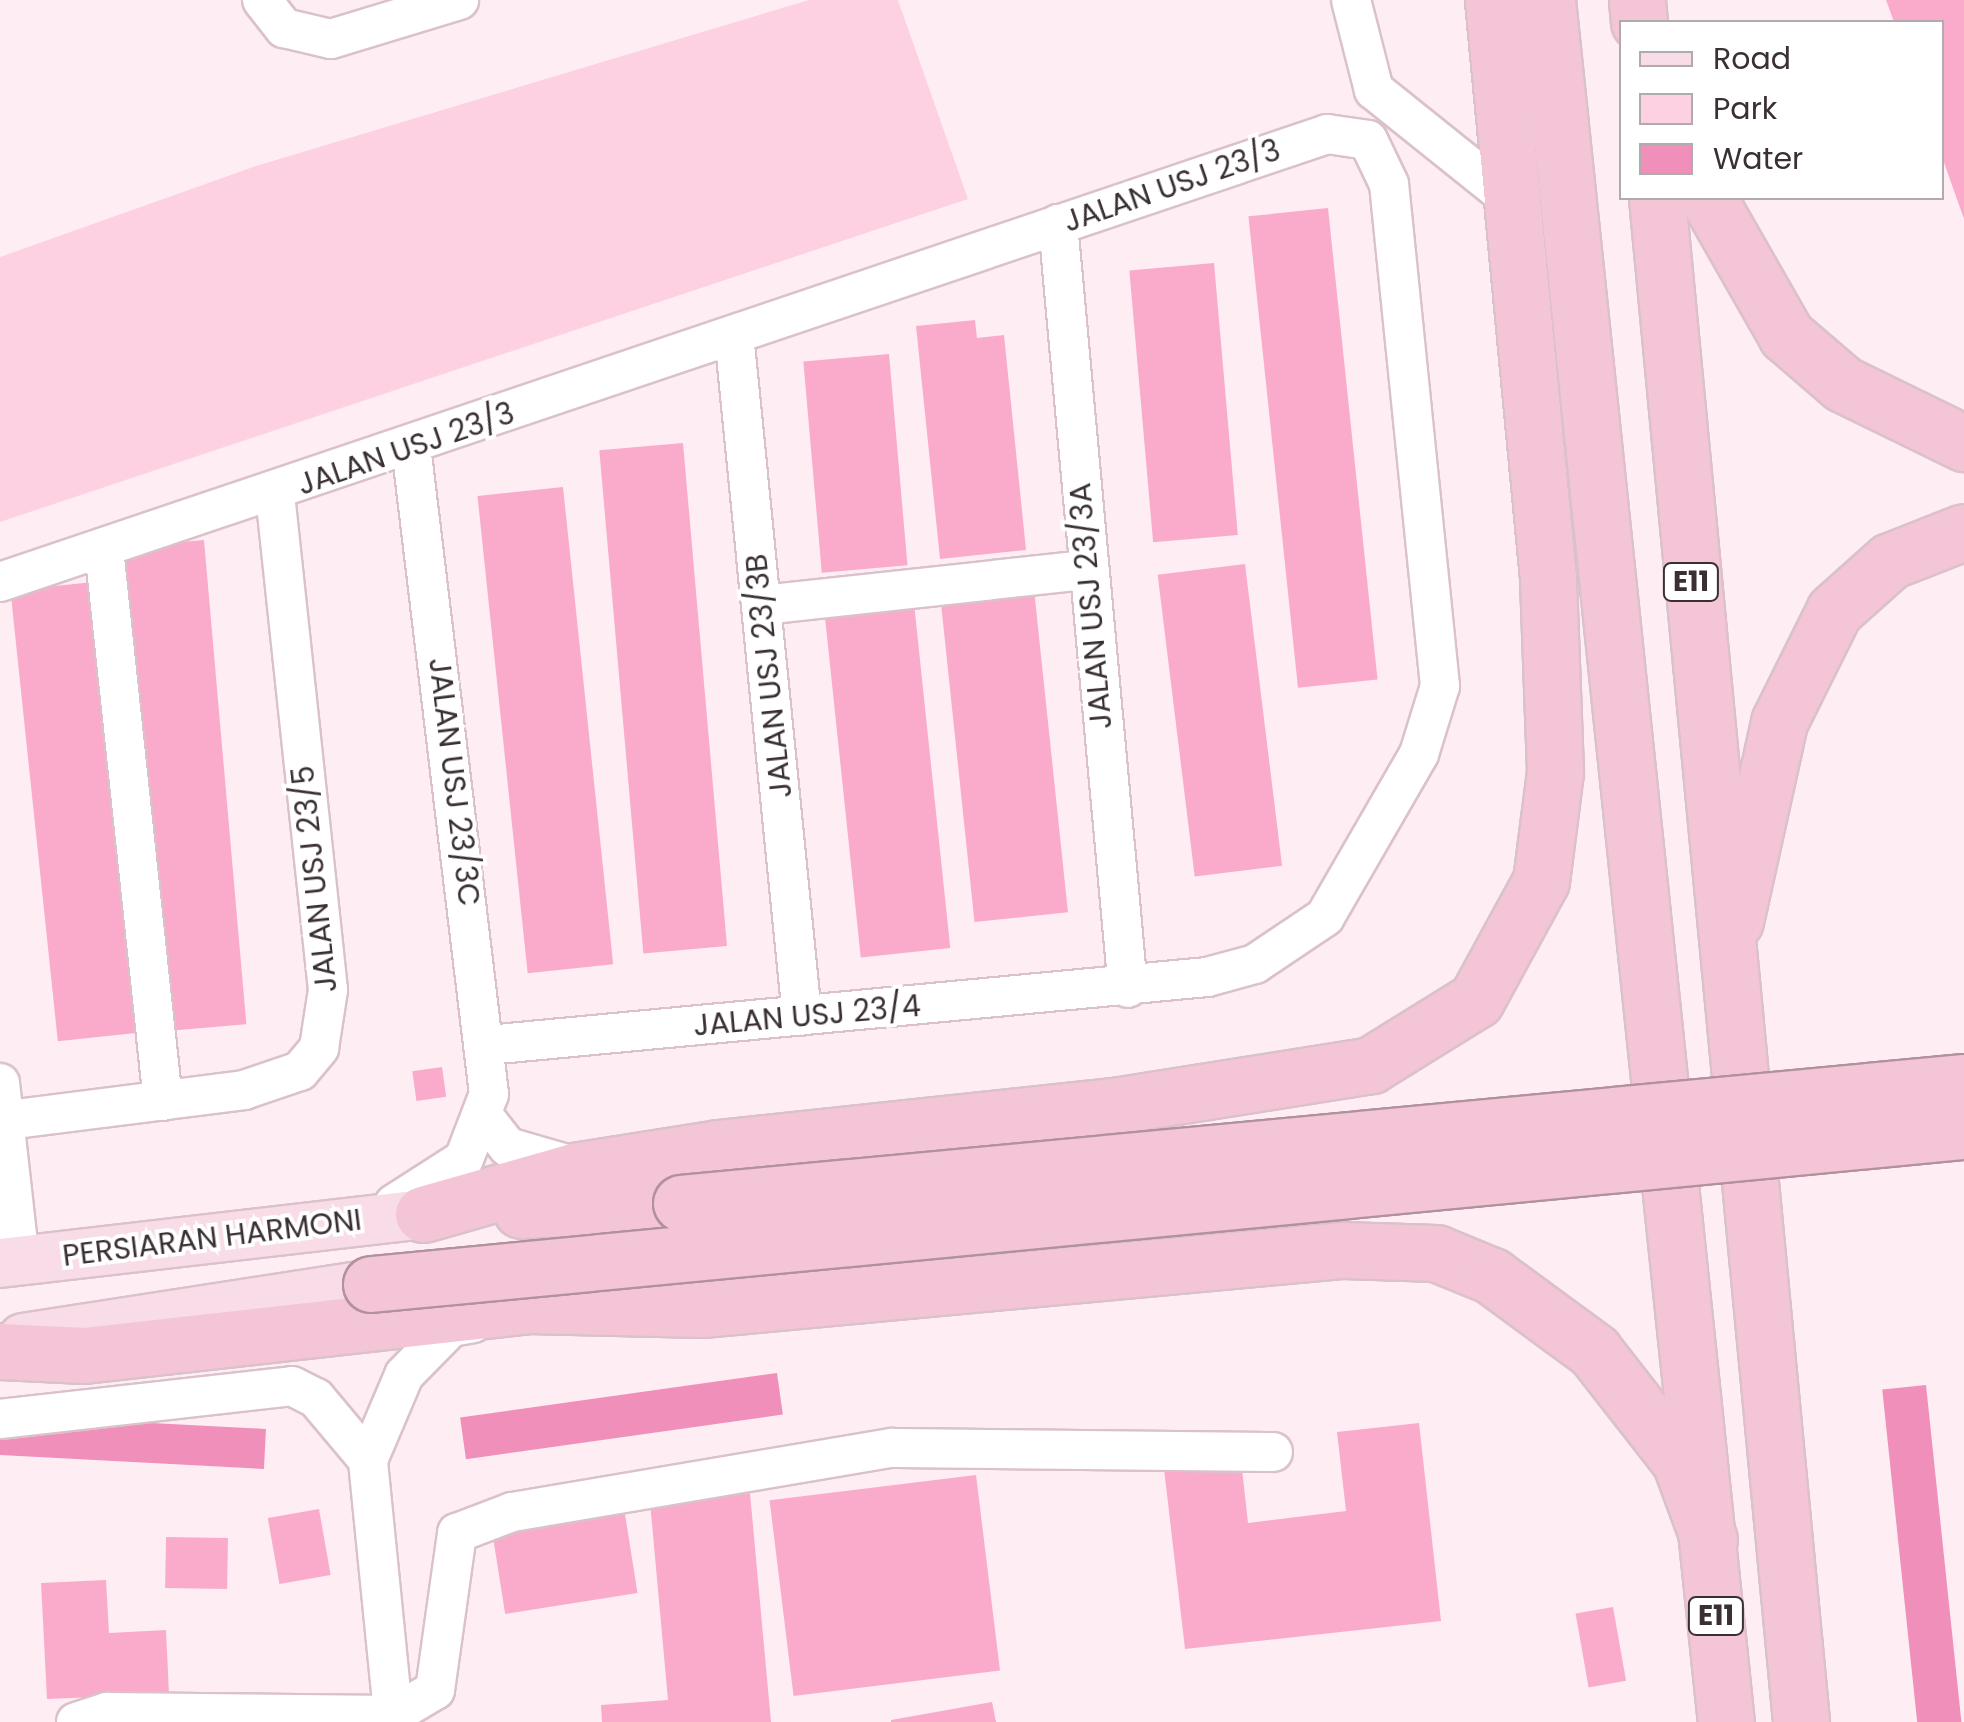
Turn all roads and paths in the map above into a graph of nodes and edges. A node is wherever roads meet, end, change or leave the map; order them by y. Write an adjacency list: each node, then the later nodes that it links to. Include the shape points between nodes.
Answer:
1 (262, 0): 2 (street, via 284,28 332,39)
2 (459, 0)
3 (1351, 0): 8 (street, via 1374,90)
4 (1493, 0): 8 (highway)
5 (1547, 0): 20 (highway, E11)
6 (1657, 200): 21 (highway, E11)
7 (1709, 200): 11 (highway, via 1786,335 1843,384)
8 (1515, 203): 17 (highway)
9 (1058, 224): 10 (street, JALAN USJ 23/3); 16 (street, JALAN USJ 23/3A); 22 (street, JALAN USJ 23/3, via 1327,134 1357,133 1378,151 1439,654 1430,731 1326,916 1256,964)
10 (734, 336): 12 (street, JALAN USJ 23/3); 19 (street, JALAN USJ 23/3B)
11 (1964, 443)
12 (411, 447): 13 (street, JALAN USJ 23/3); 24 (street, JALAN USJ 23/3C)
13 (274, 495): 15 (street, JALAN USJ 23/3); 27 (street, JALAN USJ 23/5, via 327,1019 300,1071 244,1090)
14 (1964, 532): 21 (highway, via 1890,561 1834,611 1779,722)
15 (104, 549): 18 (street, JALAN USJ 23/3); 27 (street)
16 (1086, 570): 19 (street); 22 (street, JALAN USJ 23/3A)
17 (1548, 578): 20 (highway); 31 (highway, via 1555,771 1541,881 1476,1000 1425,1038 1371,1065 1112,1106)
18 (0, 582)
19 (763, 605): 23 (street, JALAN USJ 23/3B)
20 (1622, 781): 42 (highway, E11)
21 (1725, 967): 43 (highway, E11)
22 (1128, 988): 23 (street, JALAN USJ 23/4)
23 (802, 1016): 24 (street, JALAN USJ 23/4)
24 (487, 1045): 28 (street, JALAN USJ 23/3C)
25 (1964, 1082): 32 (highway, bridge, via 681,1203)
26 (0, 1083): 29 (street)
27 (163, 1101): 29 (street, JALAN USJ 23/5)
28 (485, 1118): 31 (street, via 494,1137 528,1157); 33 (street, JALAN USJ 23/3C, via 464,1159 435,1185)
29 (2, 1121): 34 (street)
30 (1964, 1130): 35 (highway, bridge)
31 (600, 1168): 32 (highway)
32 (424, 1214): 33 (main road, PERSIARAN HARMONI)
33 (354, 1221): 34 (main road, PERSIARAN HARMONI)
34 (10, 1262)
35 (370, 1284): 37 (main road)
36 (528, 1306): 38 (highway, via 84,1354); 41 (street, via 451,1327 428,1345 391,1396); 42 (highway, via 702,1308 1323,1251 1436,1253 1492,1276 1594,1351 1680,1461)
37 (0, 1342)
38 (0, 1352)
39 (0, 1419): 41 (street, via 292,1386 316,1398)
40 (1273, 1452): 44 (street, via 892,1448 512,1512 457,1534 435,1690)
41 (368, 1460): 44 (street)
42 (1709, 1540): 46 (highway, E11)
43 (1798, 1696): 47 (street)
44 (394, 1718): 45 (street, via 107,1712)
45 (76, 1722)
46 (1726, 1722)
47 (1811, 1722)

